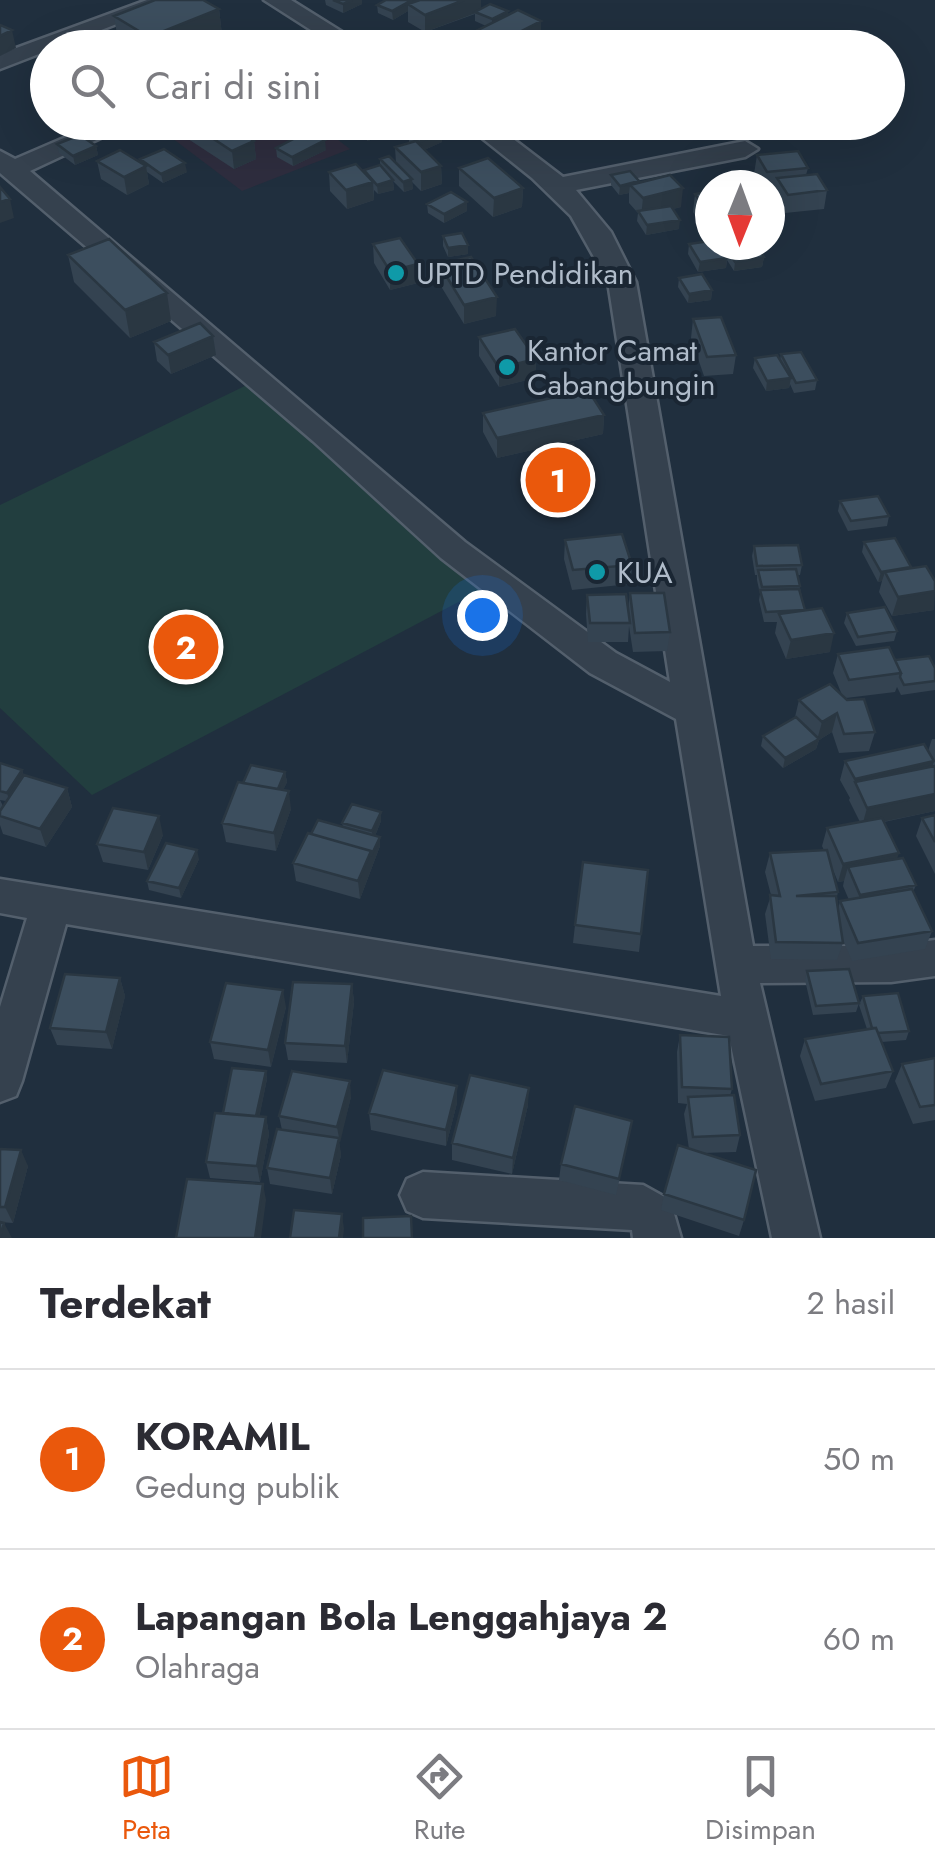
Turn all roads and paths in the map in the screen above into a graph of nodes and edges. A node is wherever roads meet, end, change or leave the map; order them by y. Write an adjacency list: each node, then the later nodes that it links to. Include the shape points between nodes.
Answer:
1 (168, 0): 3 (street)
2 (275, 0): 4 (street)
3 (87, 30)
4 (329, 30)
5 (30, 51): 6 (street)
6 (0, 62)
7 (83, 140): 10 (street)
8 (498, 140): 11 (street)
9 (744, 150): 11 (street)
10 (8, 174): 12 (street, via 147,282 453,550 603,663)
11 (558, 186): 12 (street, via 596,228 622,282)
12 (693, 711): 16 (street)
13 (0, 896): 14 (street)
14 (50, 904): 17 (street); 18 (street)
15 (935, 958): 16 (street)
16 (735, 965): 17 (street)
17 (747, 1020): 21 (street)
18 (0, 1081)
19 (424, 1195): 20 (street, via 642,1208 653,1216)
20 (657, 1238)
21 (796, 1238)

